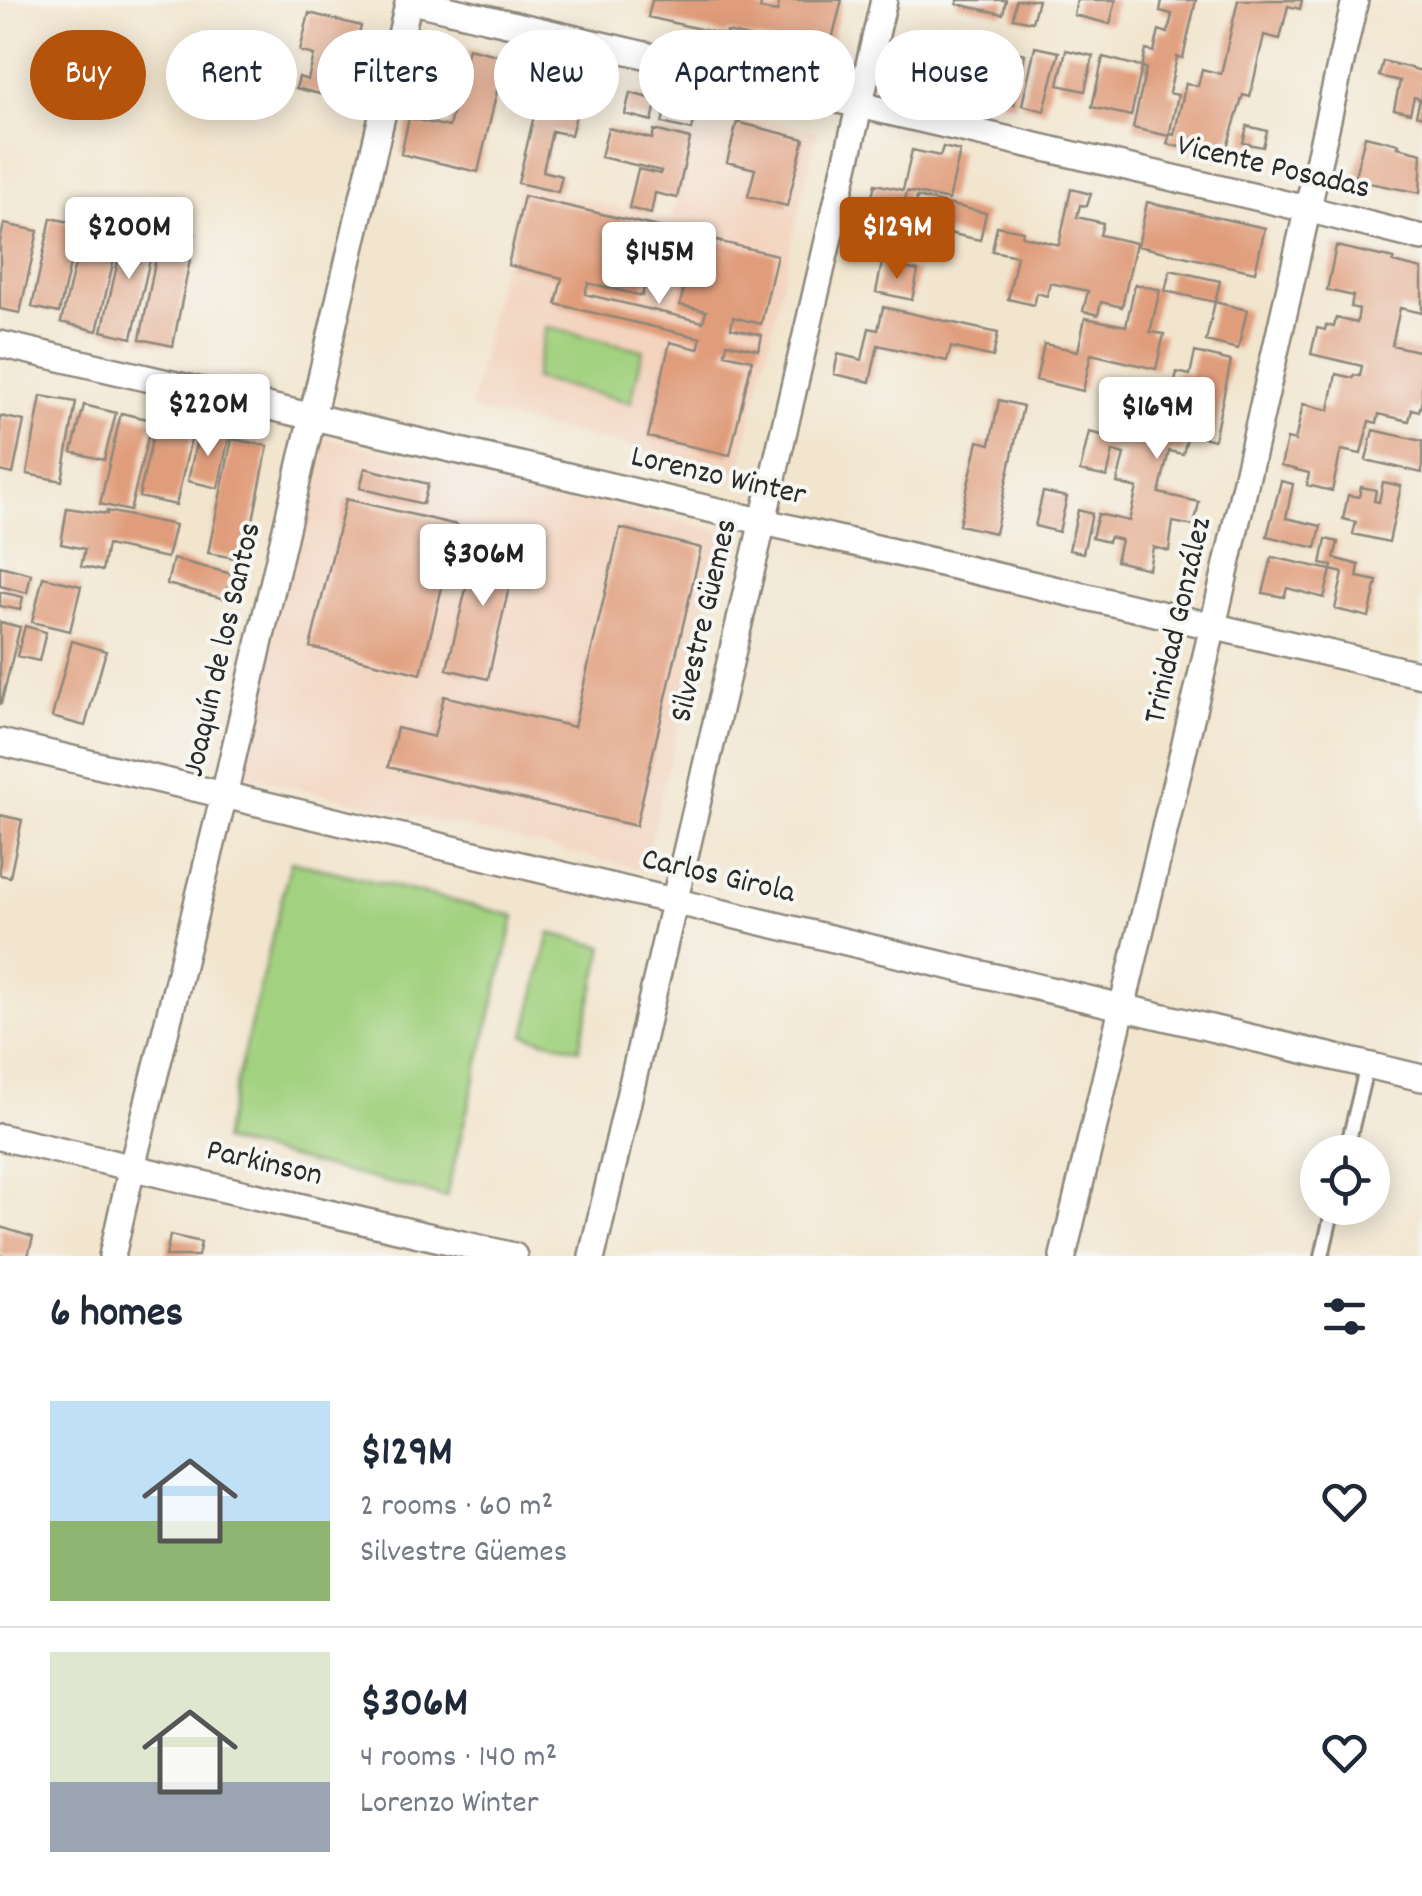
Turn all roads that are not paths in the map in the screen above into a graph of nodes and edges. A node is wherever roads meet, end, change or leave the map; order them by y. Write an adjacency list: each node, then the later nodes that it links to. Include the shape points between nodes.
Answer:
1 (409, 0): 4 (street, Vicente Posadas); 8 (street, Joaquín de los Santos)
2 (884, 0): 4 (street, Silvestre Güemes)
3 (1356, 0): 5 (street, Trinidad González)
4 (860, 106): 5 (street, Vicente Posadas); 9 (street, Silvestre Güemes)
5 (1307, 209): 6 (street, Vicente Posadas); 10 (street, Trinidad González)
6 (1422, 238)
7 (0, 344): 8 (street, Lorenzo Winter)
8 (312, 416): 9 (street, Lorenzo Winter); 13 (street, Joaquín de los Santos)
9 (762, 521): 10 (street, Lorenzo Winter); 14 (street, Silvestre Güemes)
10 (1213, 626): 11 (street, Lorenzo Winter); 15 (street, Trinidad González)
11 (1422, 674)
12 (0, 742): 13 (street, Carlos Girola)
13 (224, 794): 14 (street, Carlos Girola); 20 (street, Joaquín de los Santos)
14 (674, 901): 15 (street, Carlos Girola); 24 (street, Silvestre Güemes)
15 (1124, 1007): 16 (street, Carlos Girola); 25 (street, Trinidad González)
16 (1367, 1064): 17 (street, Carlos Girola); 18 (lane)
17 (1422, 1078)
18 (1350, 1135)
19 (0, 1137): 20 (street, Parkinson)
20 (132, 1167): 22 (street, Joaquín de los Santos); 23 (street, Parkinson)
21 (1329, 1225): 26 (lane)
22 (112, 1256)
23 (514, 1256)
24 (592, 1256)
25 (1063, 1256)
26 (1322, 1256)

